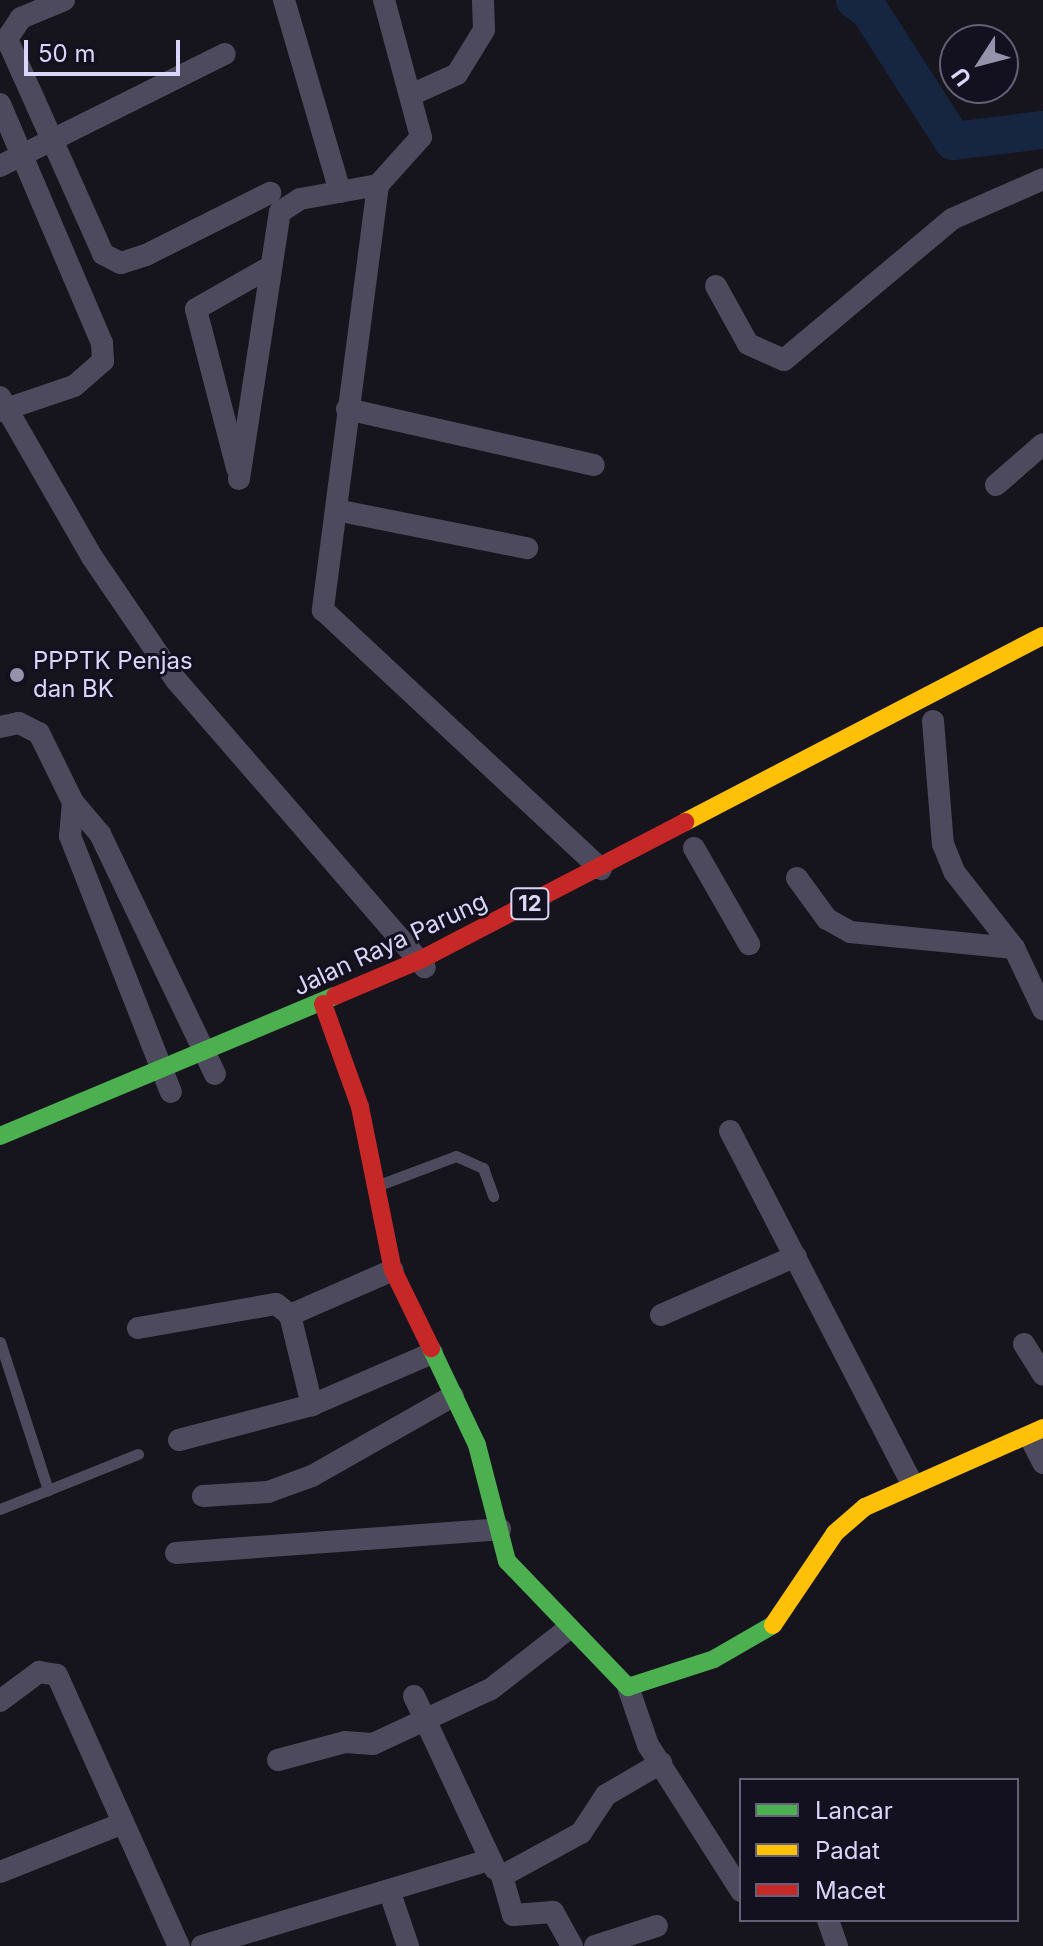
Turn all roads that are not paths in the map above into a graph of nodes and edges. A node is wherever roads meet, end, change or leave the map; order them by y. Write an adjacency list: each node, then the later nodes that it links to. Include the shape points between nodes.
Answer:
1 (64, 0): 8 (street, via 21,18 7,39)
2 (284, 0): 12 (street)
3 (384, 0): 6 (street)
4 (483, 0): 6 (street, via 484,30 457,74)
5 (225, 54): 8 (street)
6 (413, 94): 11 (street, via 424,128 419,145)
7 (0, 104): 9 (street)
8 (54, 144): 9 (street); 13 (street, via 103,254 121,263)
9 (11, 162): 16 (street, via 102,343 103,361 74,386)
10 (1043, 179): 15 (street, via 952,219 784,360 748,344)
11 (378, 185): 12 (street); 17 (street)
12 (340, 192): 14 (street, via 300,199 280,212)
13 (270, 193)
14 (270, 267): 14 (street, via 200,303 195,314 239,478)
15 (716, 286)
16 (2, 406): 40 (street, via 176,680)
17 (347, 409): 19 (street); 21 (street)
18 (1043, 444): 20 (street)
19 (594, 465)
20 (996, 485)
21 (336, 510): 22 (street); 33 (street, via 323,610)
22 (527, 548)
23 (1043, 636): 27 (main road, Jalan Raya Parung / 12)
24 (940, 717): 26 (main road); 39 (street, via 943,844 955,873)
25 (0, 727): 28 (street, via 19,723 39,733)
26 (906, 736)
27 (758, 787): 29 (main road); 33 (main road, Jalan Raya Parung / 12)
28 (73, 802): 34 (street, via 100,834); 36 (street, via 70,836)
29 (771, 809)
30 (720, 835): 31 (main road)
31 (694, 848): 32 (main road); 38 (street)
32 (668, 861)
33 (601, 869): 40 (main road, Jalan Raya Parung / 12)
34 (115, 872): 36 (street); 46 (street)
35 (797, 878): 39 (street, via 827,919 850,932)
36 (85, 879): 47 (street)
37 (507, 940): 40 (main road, Jalan Raya Parung / 12)
38 (749, 944)
39 (1014, 948): 43 (street)
40 (425, 967): 41 (main road, Jalan Raya Parung / 12); 42 (main road, Jalan Raya Parung / 12)
41 (380, 1001)
42 (323, 1004): 45 (main road); 46 (main road, Jalan Raya Parung / 12)
43 (1043, 1009)
44 (355, 1014): 45 (main road, Jalan Raya Parung)
45 (322, 1030): 50 (main road)
46 (203, 1050): 47 (main road, Jalan Raya Parung / 12); 47 (street, via 193,1083)
47 (156, 1068): 49 (main road, Jalan Raya Parung / 12)
48 (730, 1131): 52 (street)
49 (0, 1136)
50 (378, 1185): 51 (lane, via 456,1156 483,1168); 53 (main road)
51 (493, 1196)
52 (796, 1256): 55 (street); 67 (street)
53 (393, 1270): 54 (street); 59 (main road)
54 (290, 1315): 56 (street, via 264,1301); 62 (street)
55 (661, 1315)
56 (138, 1328)
57 (0, 1342): 68 (lane)
58 (1024, 1344): 60 (street)
59 (432, 1353): 61 (main road); 62 (street)
60 (1043, 1375)
61 (453, 1396): 69 (street, via 312,1476 268,1492); 71 (main road, via 477,1445)
62 (312, 1405): 64 (street)
63 (1037, 1433): 66 (street); 67 (main road)
64 (179, 1440)
65 (138, 1454): 68 (lane)
66 (1043, 1463)
67 (912, 1483): 74 (main road, via 865,1507 835,1533 806,1586 756,1638)
68 (48, 1490): 70 (lane)
69 (203, 1496)
70 (0, 1509)
71 (500, 1529): 72 (street); 73 (main road, via 513,1573)
72 (176, 1553)
73 (568, 1629): 74 (main road); 77 (street, via 531,1664)
74 (628, 1687): 79 (street)
75 (414, 1696): 77 (street)
76 (0, 1701): 80 (street, via 39,1672 57,1675)
77 (425, 1719): 78 (street, via 373,1744 345,1742); 81 (street)
78 (278, 1760)
79 (661, 1763): 81 (street, via 606,1795 581,1833); 83 (street)
80 (123, 1823): 82 (street); 87 (street)
81 (494, 1868): 84 (street); 90 (street, via 513,1915 553,1912)
82 (0, 1872)
83 (739, 1888)
84 (390, 1893): 88 (street); 89 (street)
85 (829, 1922): 92 (street)
86 (657, 1926): 91 (street)
87 (179, 1946)
88 (202, 1946)
89 (408, 1946)
90 (572, 1946)
91 (595, 1946)
92 (837, 1946)

